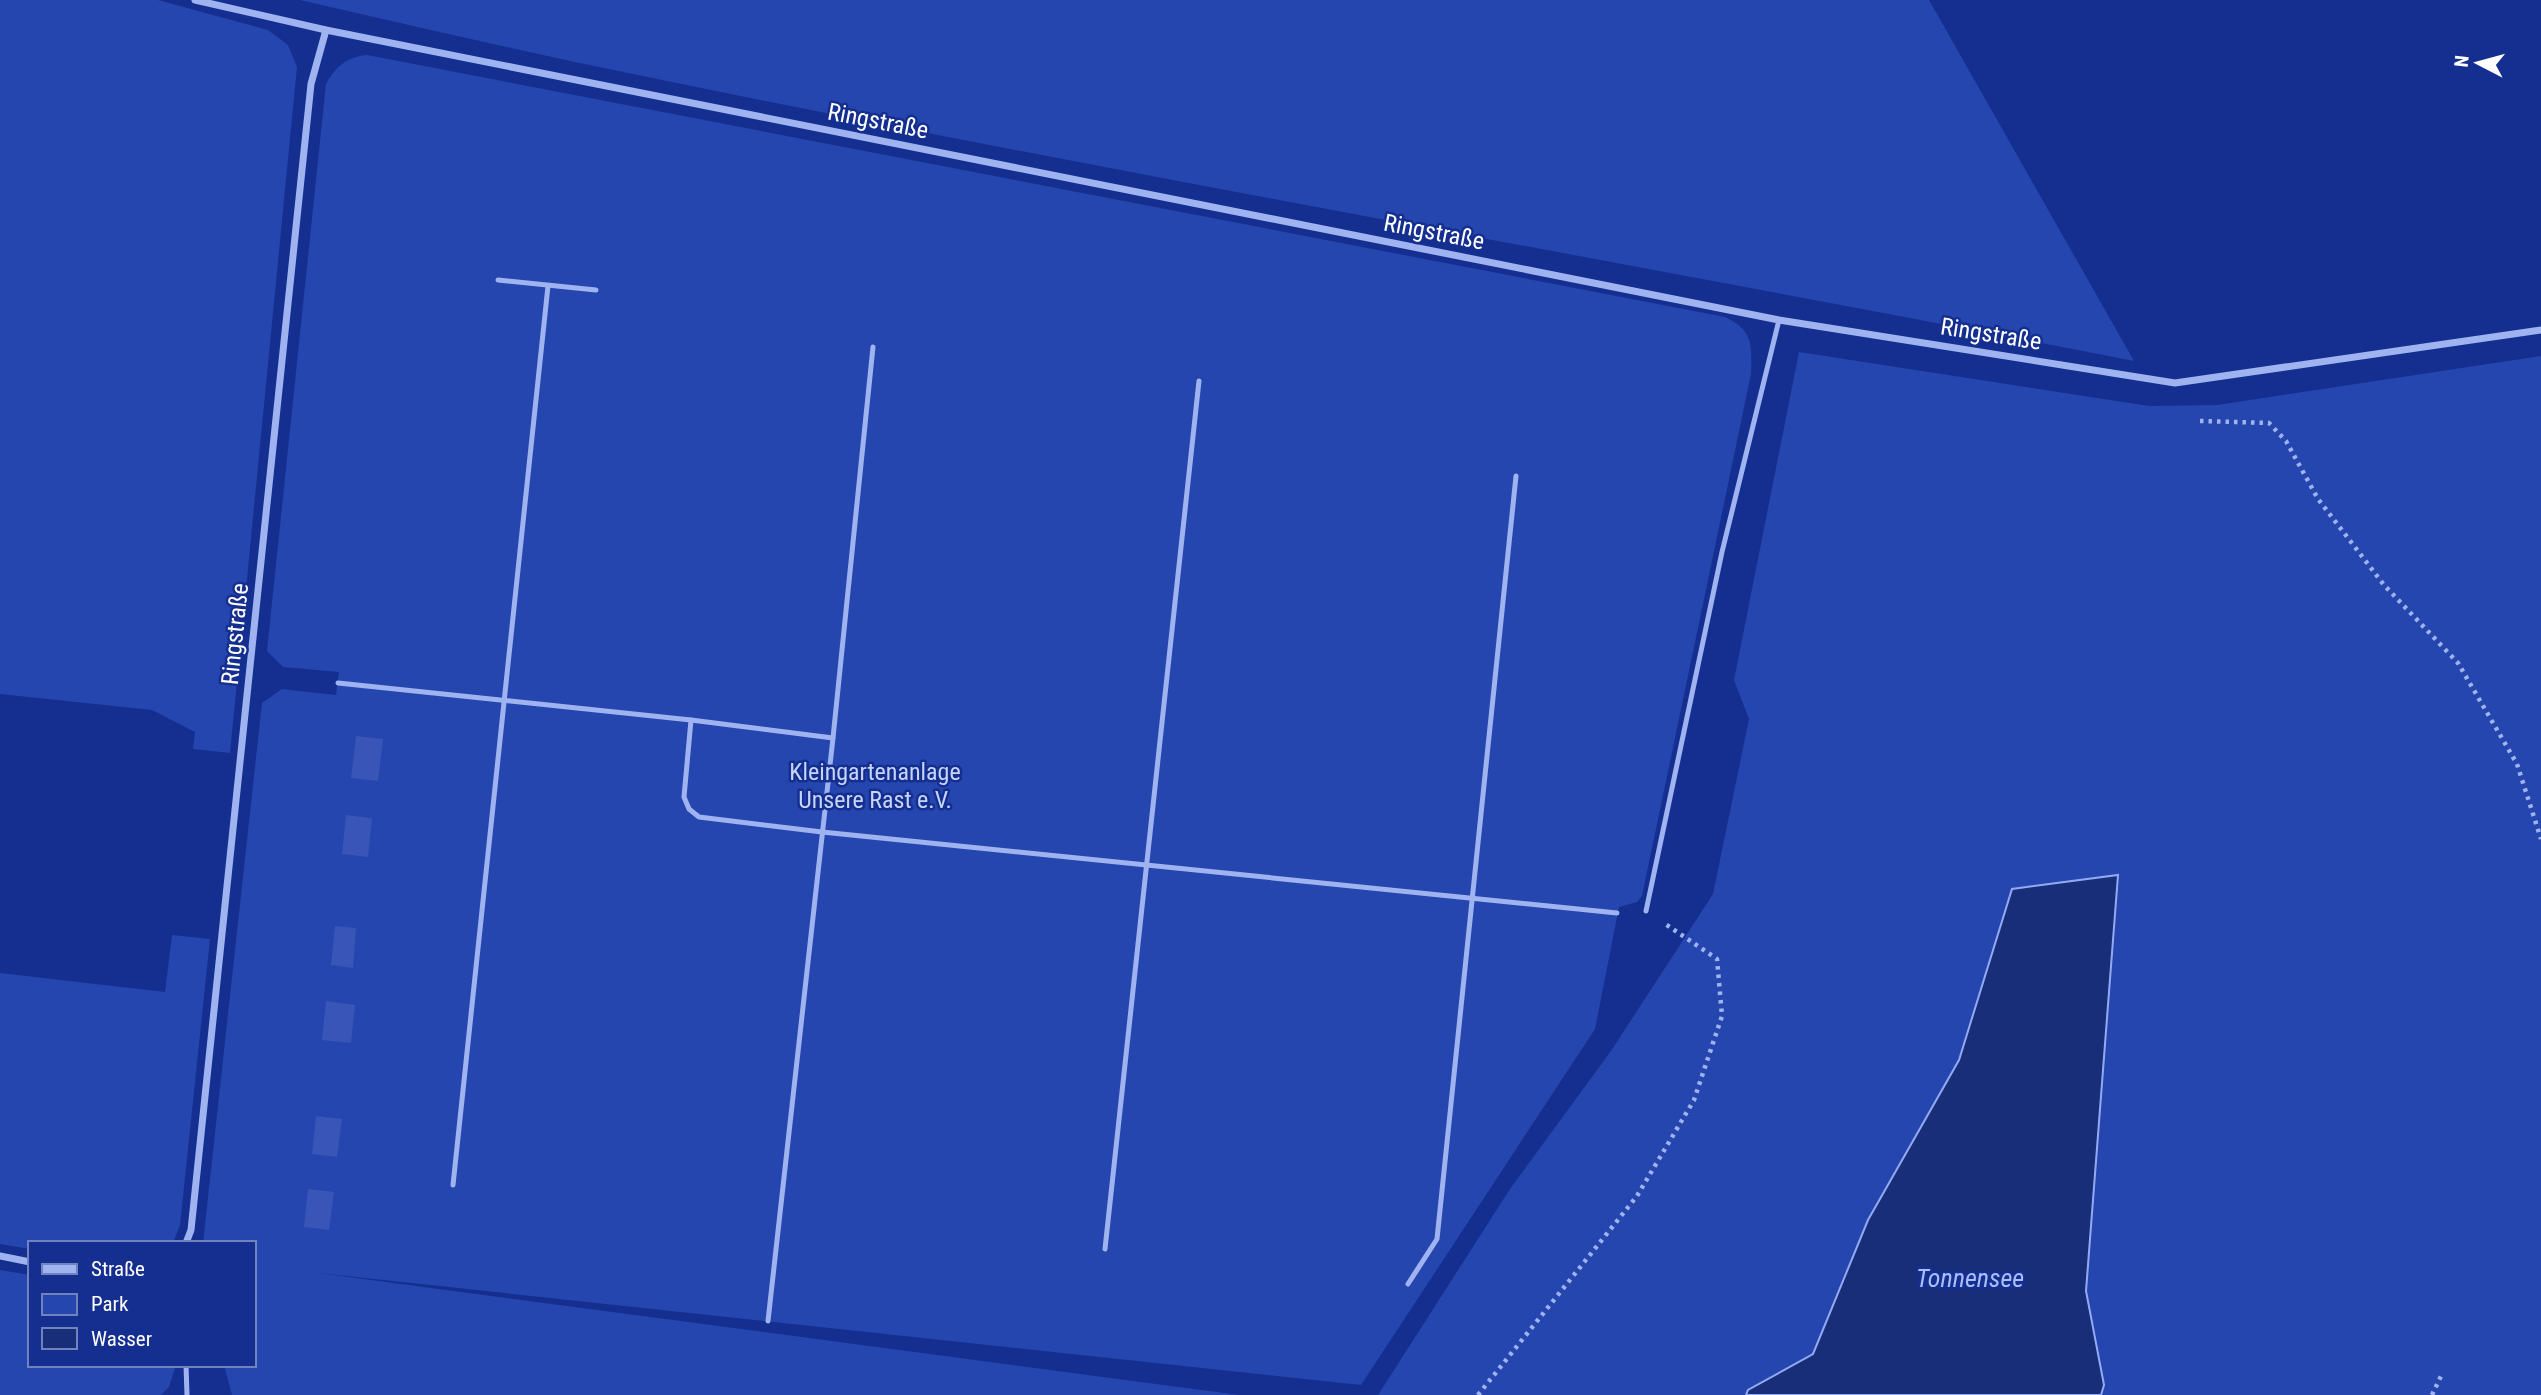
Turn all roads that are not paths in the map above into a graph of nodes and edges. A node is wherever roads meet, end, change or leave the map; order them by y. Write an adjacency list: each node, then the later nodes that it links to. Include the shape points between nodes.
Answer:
1 (195, 0): 2 (street, Ringstraße)
2 (326, 30): 6 (street, Ringstraße); 21 (street, Ringstraße, via 312,84)
3 (498, 280): 4 (lane)
4 (548, 286): 5 (lane); 12 (lane)
5 (596, 290)
6 (1779, 320): 7 (street, Ringstraße, via 2175,383); 18 (lane, via 1722,552)
7 (2541, 330)
8 (873, 347): 14 (lane)
9 (1199, 381): 16 (lane)
10 (1516, 476): 17 (lane)
11 (338, 683): 12 (lane)
12 (505, 700): 13 (lane); 20 (lane)
13 (691, 720): 14 (lane); 15 (lane, via 684,796 689,809 699,817)
14 (833, 738): 15 (lane)
15 (822, 832): 16 (lane); 26 (lane)
16 (1147, 864): 17 (lane); 22 (lane)
17 (1472, 898): 19 (lane); 25 (lane, via 1437,1239)
18 (1646, 911)
19 (1617, 913)
20 (453, 1185)
21 (187, 1241)
22 (1105, 1249)
23 (0, 1256): 24 (street)
24 (28, 1262)
25 (1408, 1284)
26 (768, 1321)
27 (186, 1367): 28 (lane)
28 (187, 1395)

